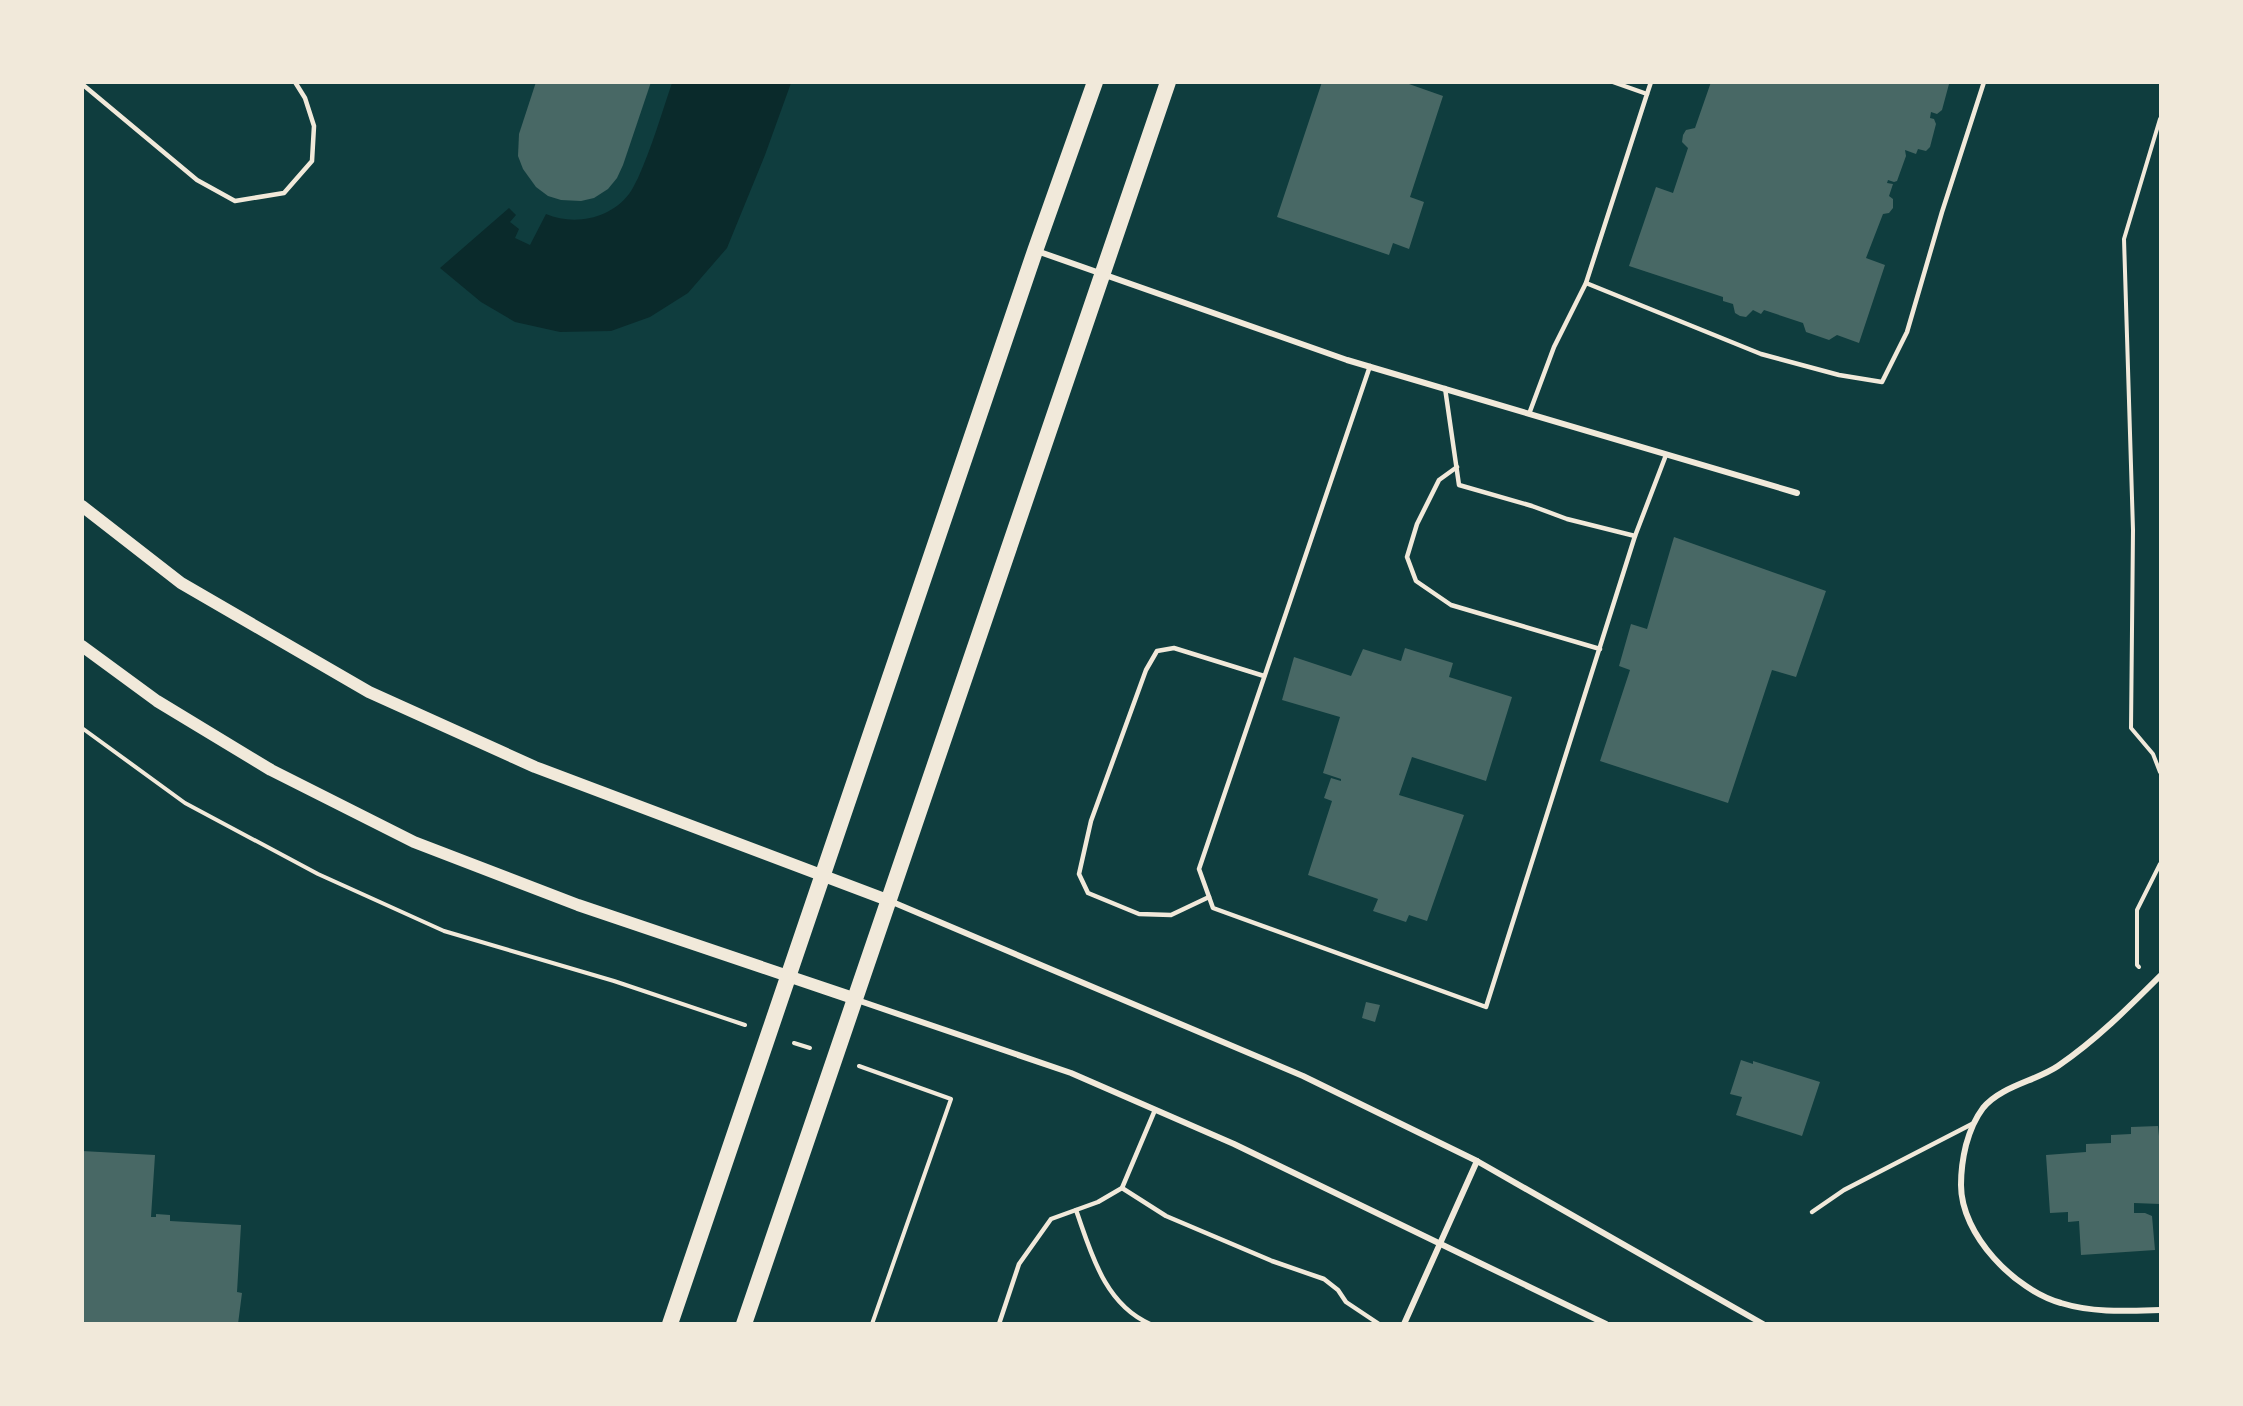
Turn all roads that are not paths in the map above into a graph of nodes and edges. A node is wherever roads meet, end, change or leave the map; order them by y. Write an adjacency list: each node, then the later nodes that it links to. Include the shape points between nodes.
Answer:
1 (295, 82): 7 (lane, via 314,126 312,161 284,193 235,201 197,180)
2 (1095, 82): 9 (highway)
3 (1168, 82): 10 (highway)
4 (1613, 82): 8 (lane)
5 (1651, 82): 8 (lane)
6 (1984, 82): 11 (lane, via 1907,332 1882,382 1761,354)
7 (82, 84)
8 (1647, 94): 11 (lane)
9 (1035, 251): 10 (street); 23 (highway)
10 (1103, 273): 12 (street); 25 (highway)
11 (1587, 283): 14 (lane, via 1554,348)
12 (1370, 366): 13 (street); 22 (lane)
13 (1445, 388): 14 (street); 16 (lane)
14 (1529, 414): 15 (street)
15 (1666, 455): 17 (street); 19 (lane)
16 (1457, 467): 19 (lane, via 1460,485); 21 (lane, via 1438,480 1417,524 1407,557 1416,581 1451,605)
17 (1797, 493)
18 (82, 506): 23 (main road, via 181,584 369,692 535,767)
19 (1635, 537): 21 (lane)
20 (82, 646): 27 (main road, via 157,701 271,770 414,842 578,905)
21 (1600, 649): 24 (lane, via 1486,1007 1213,908)
22 (1264, 676): 24 (lane, via 1199,869); 24 (lane, via 1174,648 1157,651 1146,669 1091,821 1079,874 1088,893 1139,915 1171,915)
23 (823, 876): 25 (main road); 27 (highway)
24 (1209, 897)
25 (890, 901): 28 (highway); 31 (street, via 1303,1076)
26 (2160, 976): 30 (street, via 2105,1031 2056,1068 1985,1105)
27 (789, 978): 28 (main road); 37 (highway)
28 (856, 999): 29 (street, via 1071,1073); 38 (highway)
29 (1155, 1110): 32 (lane); 35 (street)
30 (1972, 1124): 34 (lane, via 1844,1190); 36 (street, via 1960,1186 1966,1214 1981,1243 2002,1267 2028,1288 2060,1303 2107,1311)
31 (1477, 1161): 35 (street); 44 (street)
32 (1122, 1188): 33 (lane); 41 (lane, via 1166,1216 1324,1279 1346,1302)
33 (1076, 1210): 39 (lane, via 1051,1219 1019,1264); 40 (lane, via 1095,1264 1112,1294)
34 (1812, 1212)
35 (1440, 1244): 42 (street); 43 (street)
36 (2160, 1310)
37 (670, 1323)
38 (744, 1323)
39 (999, 1323)
40 (1150, 1323)
41 (1379, 1323)
42 (1404, 1323)
43 (1606, 1323)
44 (1763, 1323)

